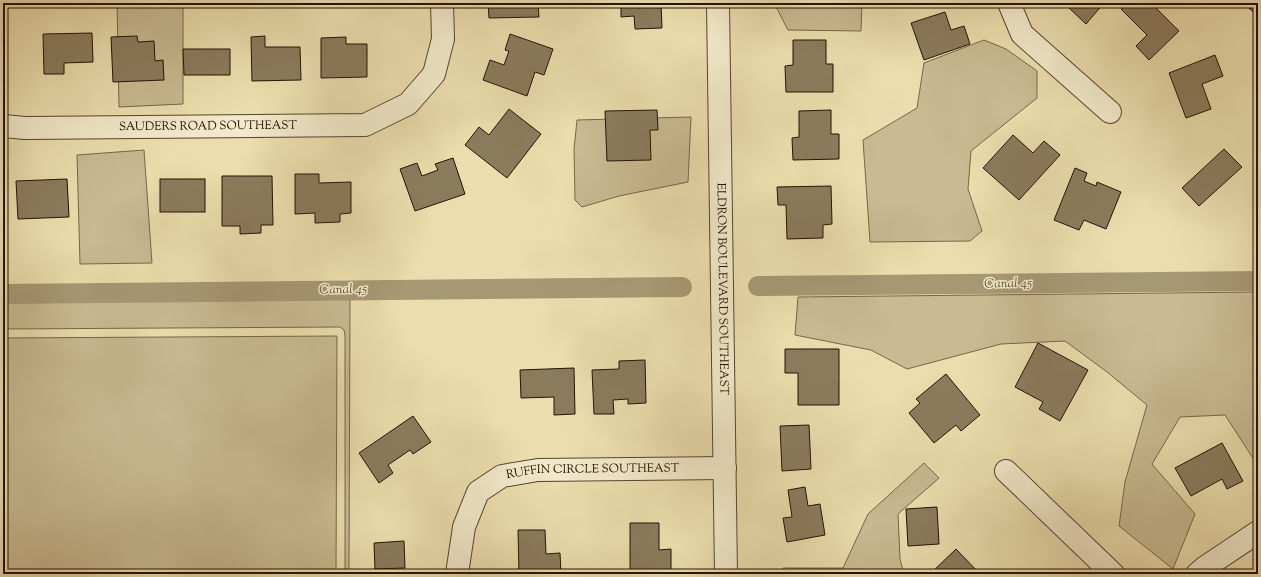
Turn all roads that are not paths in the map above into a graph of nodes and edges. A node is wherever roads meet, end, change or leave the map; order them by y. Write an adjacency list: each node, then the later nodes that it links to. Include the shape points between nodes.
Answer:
1 (442, 3): 5 (street, SAUDERS ROAD SOUTHEAST, via 443,39 434,74 408,104 365,125 25,128)
2 (718, 3): 6 (street, ELDRON BOULEVARD SOUTHEAST)
3 (1009, 3): 4 (street, via 1022,34)
4 (1110, 112)
5 (3, 126)
6 (725, 468): 9 (street, RUFFIN CIRCLE SOUTHEAST, via 538,470 502,476 478,492 464,527); 10 (street, ELDRON BOULEVARD SOUTHEAST)
7 (1006, 471): 11 (street)
8 (1258, 532): 12 (street)
9 (457, 574)
10 (726, 574)
11 (1113, 574)
12 (1197, 574)

